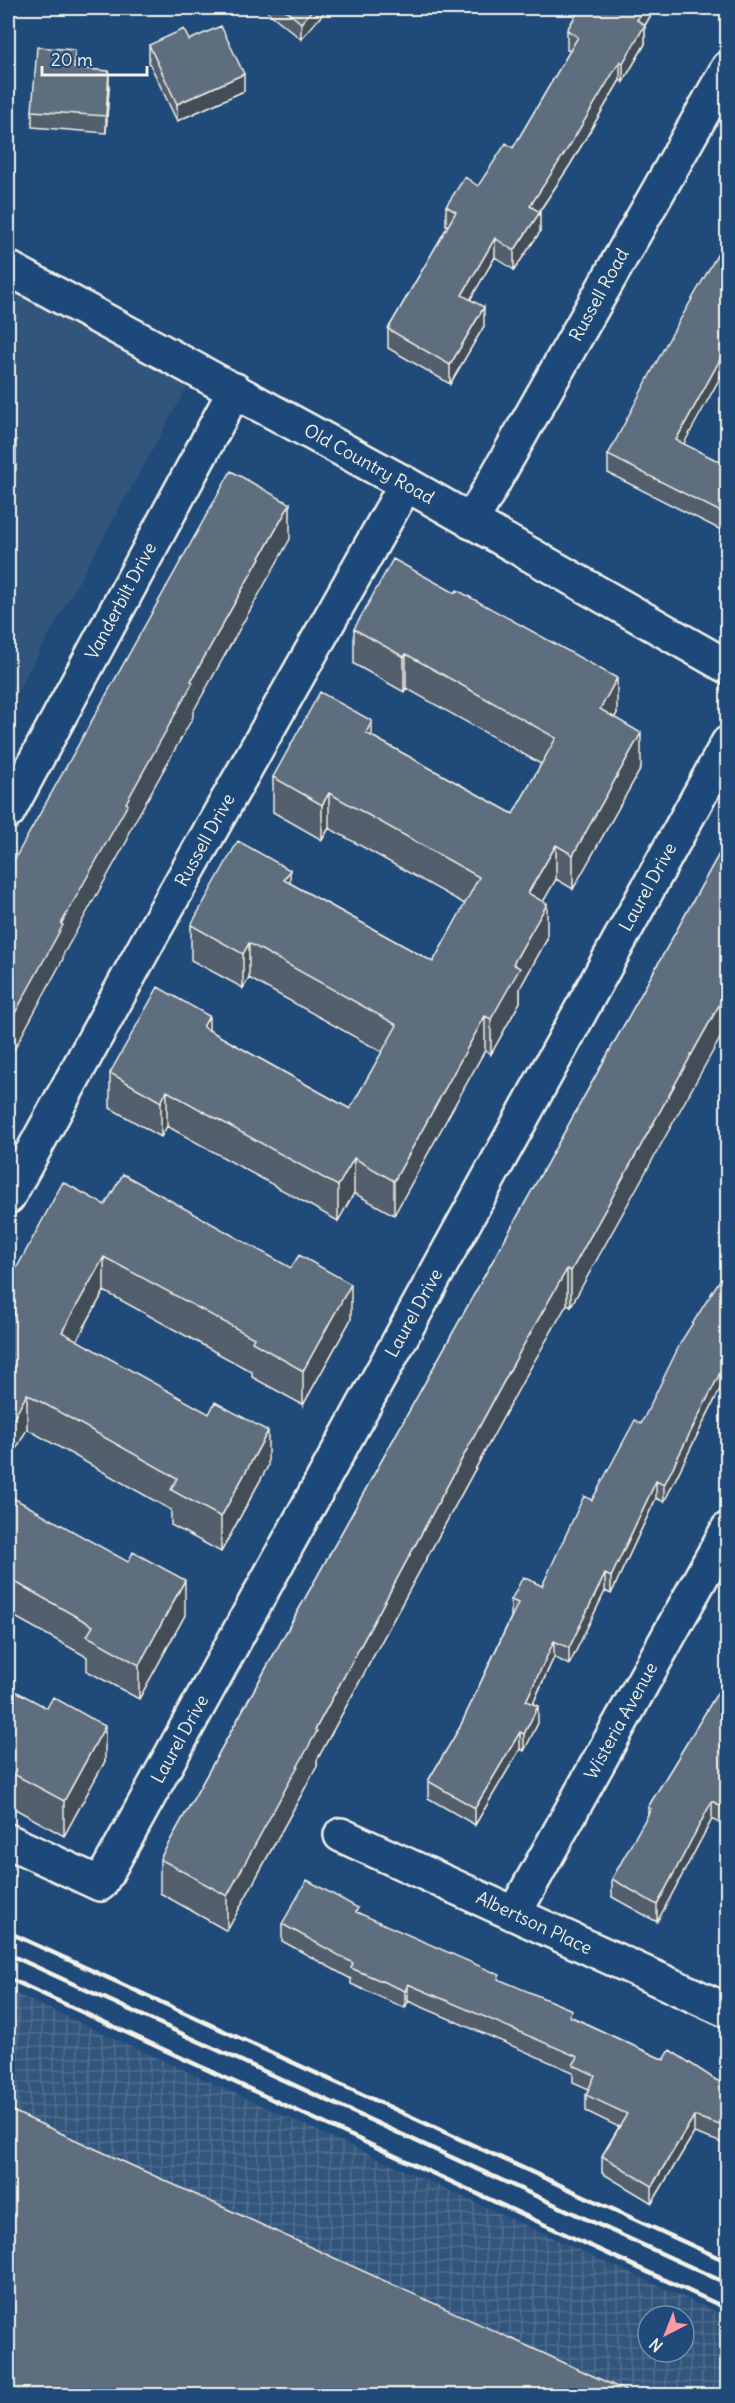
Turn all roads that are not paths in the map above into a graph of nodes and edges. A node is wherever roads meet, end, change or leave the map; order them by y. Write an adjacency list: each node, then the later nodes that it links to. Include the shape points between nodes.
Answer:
1 (728, 68): 5 (street, Russell Road)
2 (8, 268): 3 (street, Old Country Road)
3 (235, 390): 4 (street, Old Country Road); 8 (street, Vanderbilt Drive)
4 (406, 483): 5 (street, Old Country Road); 9 (street, Russell Drive)
5 (471, 522): 6 (street, Old Country Road)
6 (728, 667)
7 (728, 743): 12 (street, Laurel Drive, via 100,1884)
8 (8, 812)
9 (8, 1197)
10 (728, 1529): 13 (street, Wisteria Avenue)
11 (341, 1835): 13 (street, Albertson Place)
12 (8, 1840)
13 (514, 1914): 14 (street, Albertson Place)
14 (728, 2012)

